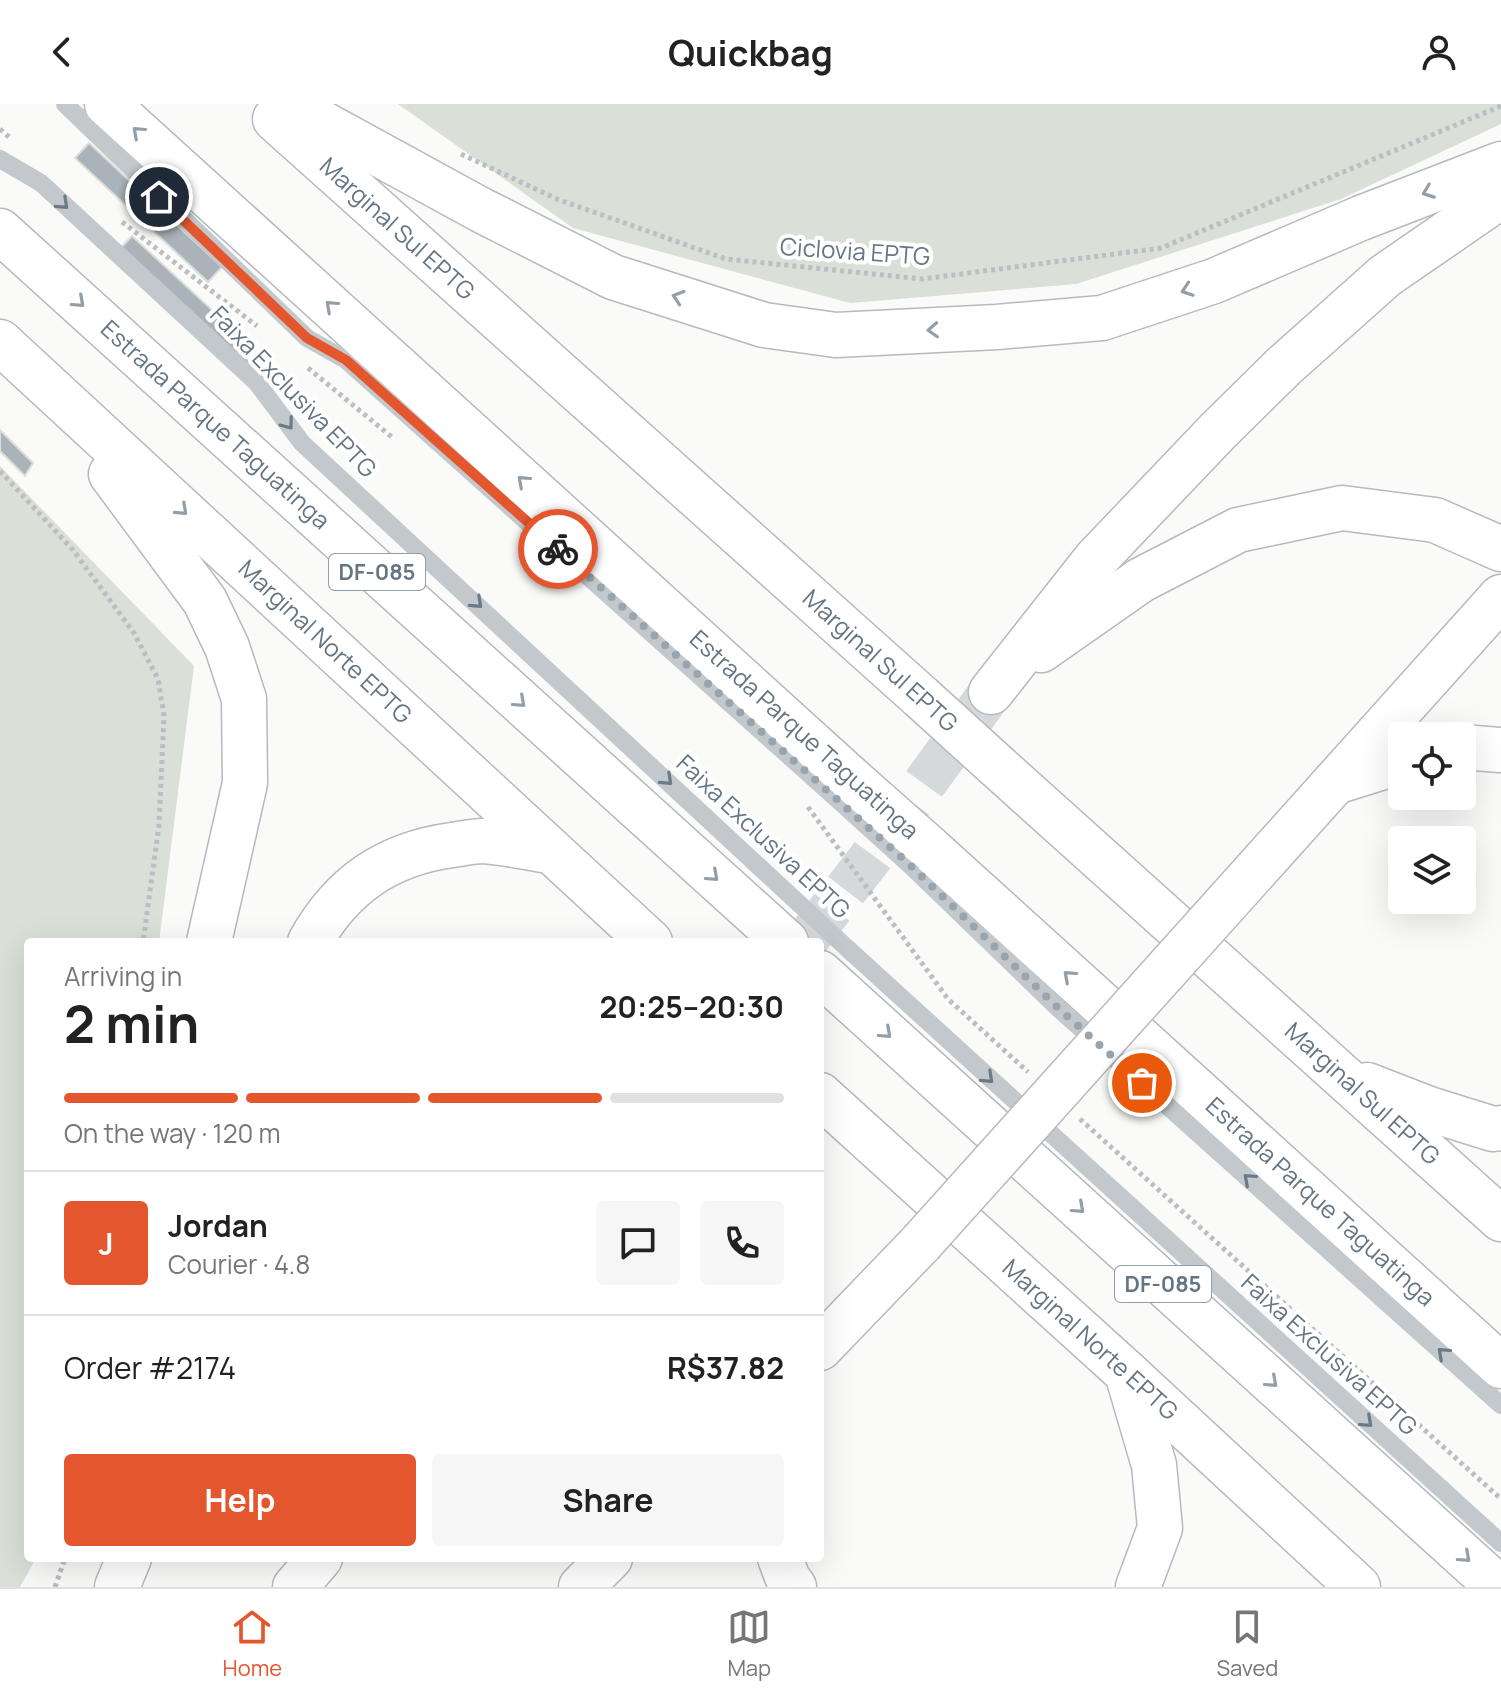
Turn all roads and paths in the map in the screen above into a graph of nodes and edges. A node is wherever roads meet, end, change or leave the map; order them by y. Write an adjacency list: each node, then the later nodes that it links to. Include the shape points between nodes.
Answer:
1 (65, 104): 25 (lane, Faixa Exclusiva EPTG, via 307,338 346,360)
2 (107, 104): 25 (main road, Estrada Parque Taguatinga, one-way to 2)
3 (258, 104): 38 (main road, Marginal Sul EPTG, bridge)
4 (287, 104): 10 (main road, one-way to 4, via 1214,281 1102,318 836,335 764,325 613,277)
5 (1501, 106): 8 (path, Ciclovia EPTG, via 1161,248 922,279 726,259 557,199)
6 (0, 129): 7 (path)
7 (13, 139)
8 (448, 148)
9 (0, 159): 29 (lane, Faixa Exclusiva EPTG, one-way to 29, via 41,183 257,383 302,443)
10 (1501, 164)
11 (1501, 196): 19 (main road, via 1385,276 1284,366 1095,560 996,684 1141,580 1238,530 1342,508 1435,520)
12 (113, 215): 14 (path)
13 (0, 231): 29 (main road, Estrada Parque Taguatinga / DF-085, one-way to 29)
14 (262, 331)
15 (11, 352): 27 (main road, Marginal Norte EPTG, one-way to 27); 31 (main road, via 143,513 205,601 227,647 244,699 245,783)
16 (299, 361): 17 (path)
17 (398, 442)
18 (0, 471): 30 (path, via 73,550 134,633 158,679 164,715 159,825)
19 (1501, 549)
20 (1491, 608): 24 (main road)
21 (1476, 748): 22 (main road)
22 (1501, 750)
23 (1388, 765): 24 (main road)
24 (1335, 782): 43 (main road, bridge)
25 (843, 788): 28 (main road, Estrada Parque Taguatinga, bridge)
26 (801, 797): 37 (path, via 948,999)
27 (549, 851): 32 (main road, via 481,841 400,859 368,873 341,898); 33 (main road, Marginal Norte EPTG)
28 (919, 856): 44 (main road, Estrada Parque Taguatinga, one-way to 28); 46 (lane, one-way to 28, via 1058,1008)
29 (767, 900): 34 (main road, Estrada Parque Taguatinga / DF-085); 35 (lane, Faixa Exclusiva EPTG, bridge)
30 (144, 938)
31 (210, 938)
32 (313, 938)
33 (646, 938)
34 (784, 938)
35 (803, 938)
36 (832, 968): 48 (lane, Faixa Exclusiva EPTG, one-way to 48); 61 (main road, DF-085, one-way to 61)
37 (1030, 1074)
38 (1345, 1077): 41 (main road, via 1429,1109); 42 (main road, Marginal Sul EPTG)
39 (824, 1099): 45 (main road, Marginal Norte EPTG)
40 (1077, 1116): 47 (path)
41 (1501, 1128)
42 (1501, 1219)
43 (824, 1344)
44 (1501, 1366)
45 (1127, 1373): 59 (main road, via 1154,1465 1160,1528); 60 (main road, Marginal Norte EPTG)
46 (1501, 1405)
47 (1501, 1499)
48 (1501, 1543)
49 (64, 1562): 54 (path)
50 (127, 1562): 55 (main road)
51 (317, 1562): 56 (main road)
52 (606, 1562): 57 (main road)
53 (782, 1562): 58 (main road)
54 (55, 1587)
55 (117, 1587)
56 (295, 1587)
57 (581, 1587)
58 (794, 1587)
59 (1138, 1587)
60 (1358, 1587)
61 (1498, 1587)

